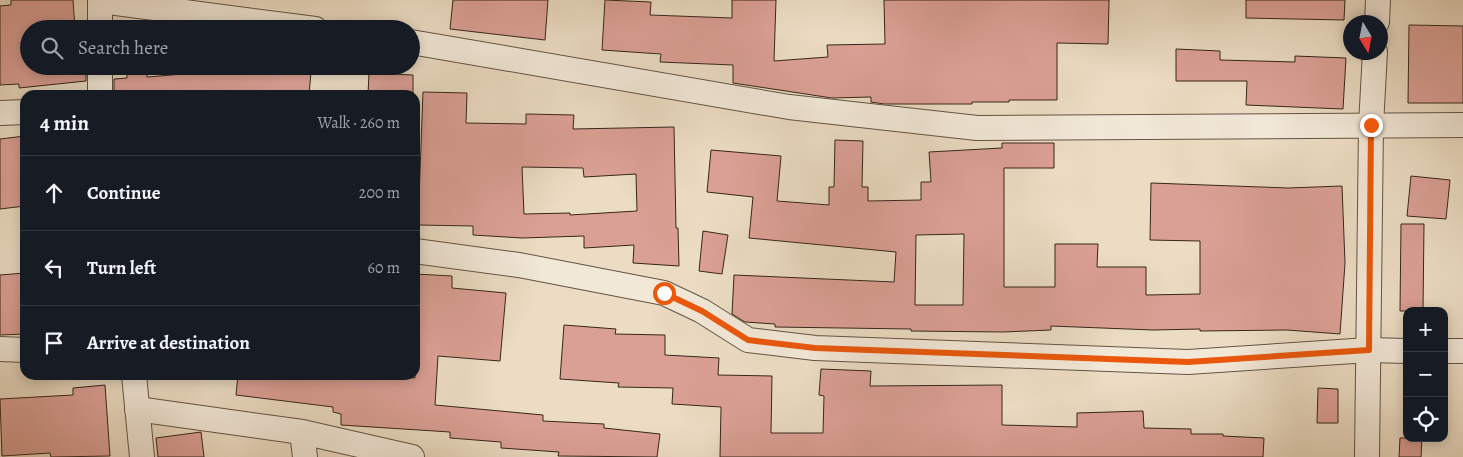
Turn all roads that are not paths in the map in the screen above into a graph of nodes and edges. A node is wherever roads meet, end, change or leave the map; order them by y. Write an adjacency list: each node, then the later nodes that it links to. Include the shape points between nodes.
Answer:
1 (1378, 0): 3 (street)
2 (101, 1): 4 (street); 5 (street)
3 (1377, 15)
4 (100, 20)
5 (246, 20)
6 (420, 44): 12 (street, via 789,108 977,128)
7 (1375, 60): 12 (street)
8 (100, 75): 9 (street)
9 (100, 90)
10 (20, 112): 11 (street)
11 (0, 113)
12 (1371, 125): 13 (street); 17 (street)
13 (1463, 125)
14 (420, 252): 17 (street, via 519,265 664,293 702,311 748,340 815,348 1188,362)
15 (0, 350): 16 (street)
16 (20, 350)
17 (1369, 350): 18 (street); 27 (street)
18 (1403, 350)
19 (1448, 351): 20 (street)
20 (1463, 352)
21 (134, 380): 22 (street)
22 (137, 409): 23 (street); 24 (street)
23 (302, 432): 25 (street); 26 (street)
24 (142, 457)
25 (305, 457)
26 (412, 457)
27 (1367, 457)

